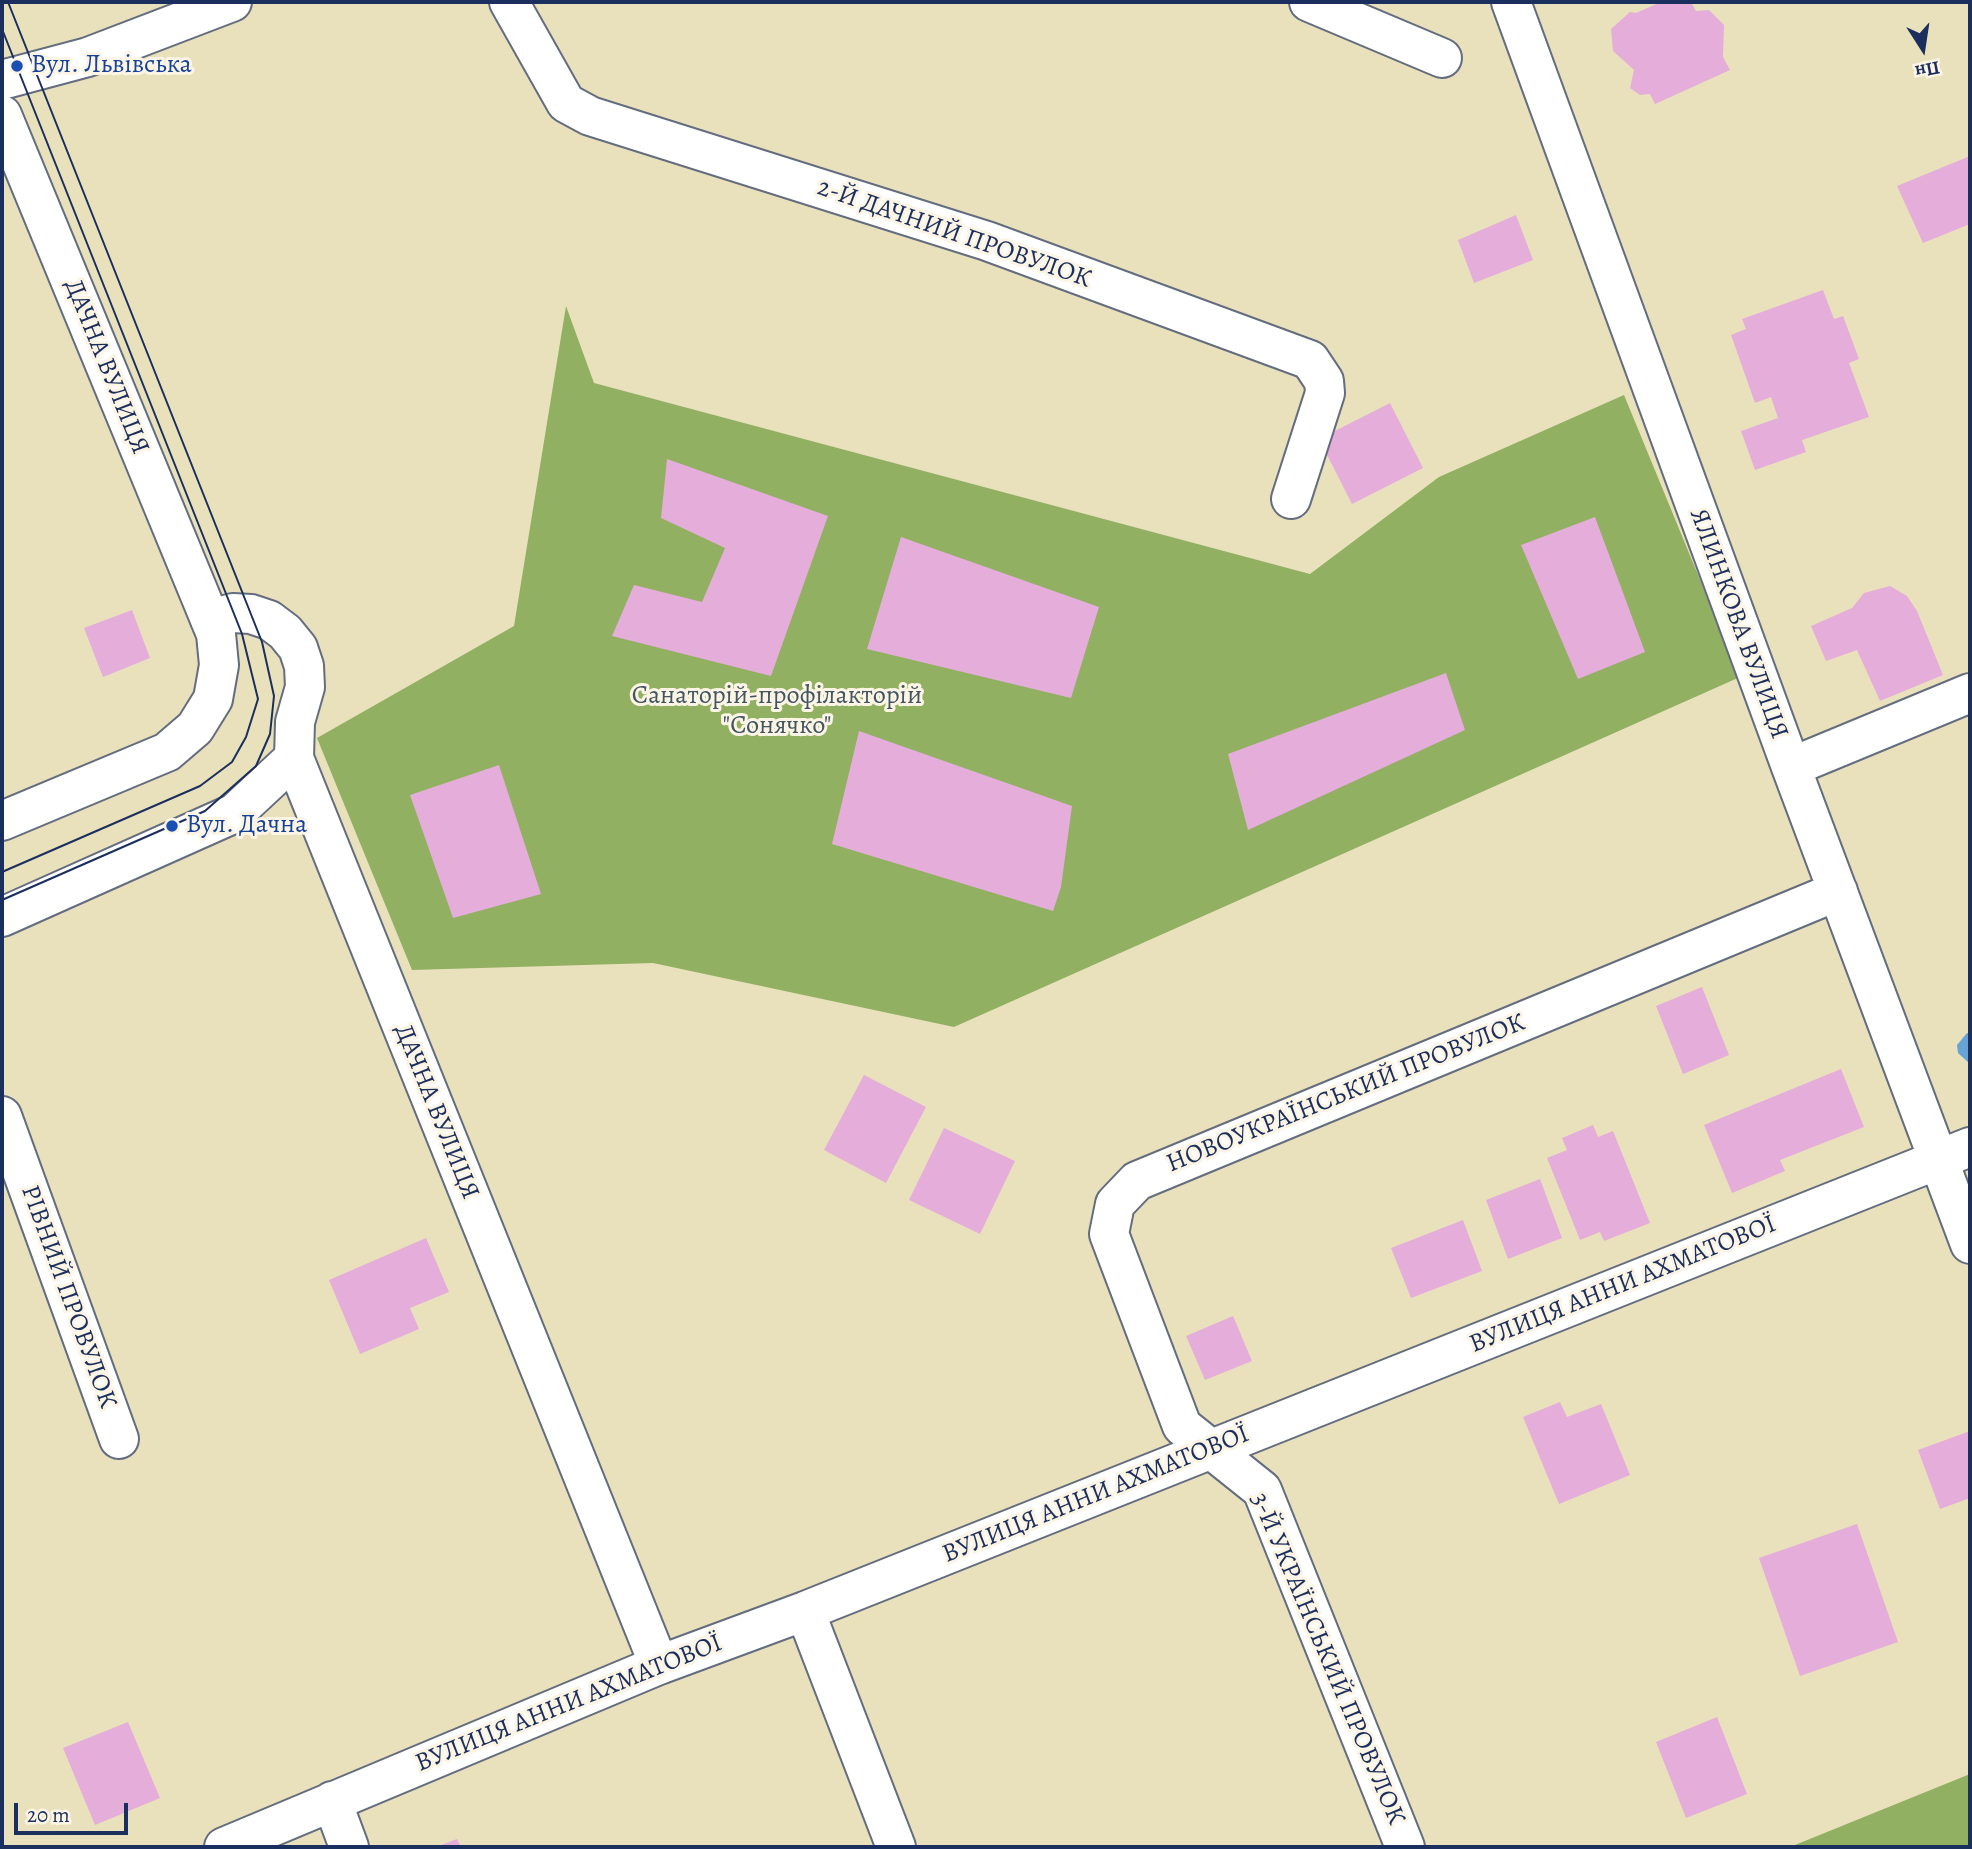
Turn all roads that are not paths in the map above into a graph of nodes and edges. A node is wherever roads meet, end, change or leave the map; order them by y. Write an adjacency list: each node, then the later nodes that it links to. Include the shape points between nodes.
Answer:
1 (232, 2): 6 (street, via 88,57)
2 (509, 2): 8 (street, 2-Й ДАЧНИЙ ПРОВУЛОК, via 566,103 590,116 987,241 1310,360 1324,381 1325,393)
3 (1309, 2): 5 (street)
4 (1511, 2): 12 (street, ЯЛИНКОВА ВУЛИЦЯ)
5 (1442, 58)
6 (2, 80)
7 (2, 116): 9 (street, ДАЧНА ВУЛИЦЯ)
8 (1291, 499)
9 (209, 619): 11 (street, ДАЧНА ВУЛИЦЯ, via 251,614 269,620 298,648 305,687 295,722); 13 (street, ДАЧНА ВУЛИЦЯ, via 216,634 219,665 213,699 195,728 167,752)
10 (1970, 694): 12 (street)
11 (294, 758): 15 (street, via 235,813); 22 (street, ДАЧНА ВУЛИЦЯ)
12 (1791, 767): 14 (street, ЯЛИНКОВА ВУЛИЦЯ)
13 (2, 821)
14 (1838, 891): 17 (street, ЯЛИНКОВА ВУЛИЦЯ); 20 (street, НОВОУКРАЇНСЬКИЙ ПРОВУЛОК, via 1136,1181 1124,1191 1115,1203 1109,1234 1182,1426)
15 (2, 917)
16 (2, 1116): 19 (street, РІВНИЙ ПРОВУЛОК)
17 (1954, 1153): 18 (street, ЯЛИНКОВА ВУЛИЦЯ); 20 (street, ВУЛИЦЯ АННИ АХМАТОВОЇ)
18 (1970, 1244)
19 (119, 1438)
20 (1212, 1449): 21 (street, ВУЛИЦЯ АННИ АХМАТОВОЇ); 27 (street, 3-Й УКРАЇНСЬКИЙ ПРОВУЛОК, via 1262,1490)
21 (805, 1611): 22 (street, ВУЛИЦЯ АННИ АХМАТОВОЇ); 26 (street)
22 (659, 1665): 23 (street, ВУЛИЦЯ АННИ АХМАТОВОЇ)
23 (332, 1801): 24 (street, ВУЛИЦЯ АННИ АХМАТОВОЇ); 25 (street)
24 (224, 1847)
25 (349, 1847)
26 (896, 1847)
27 (1405, 1847)

